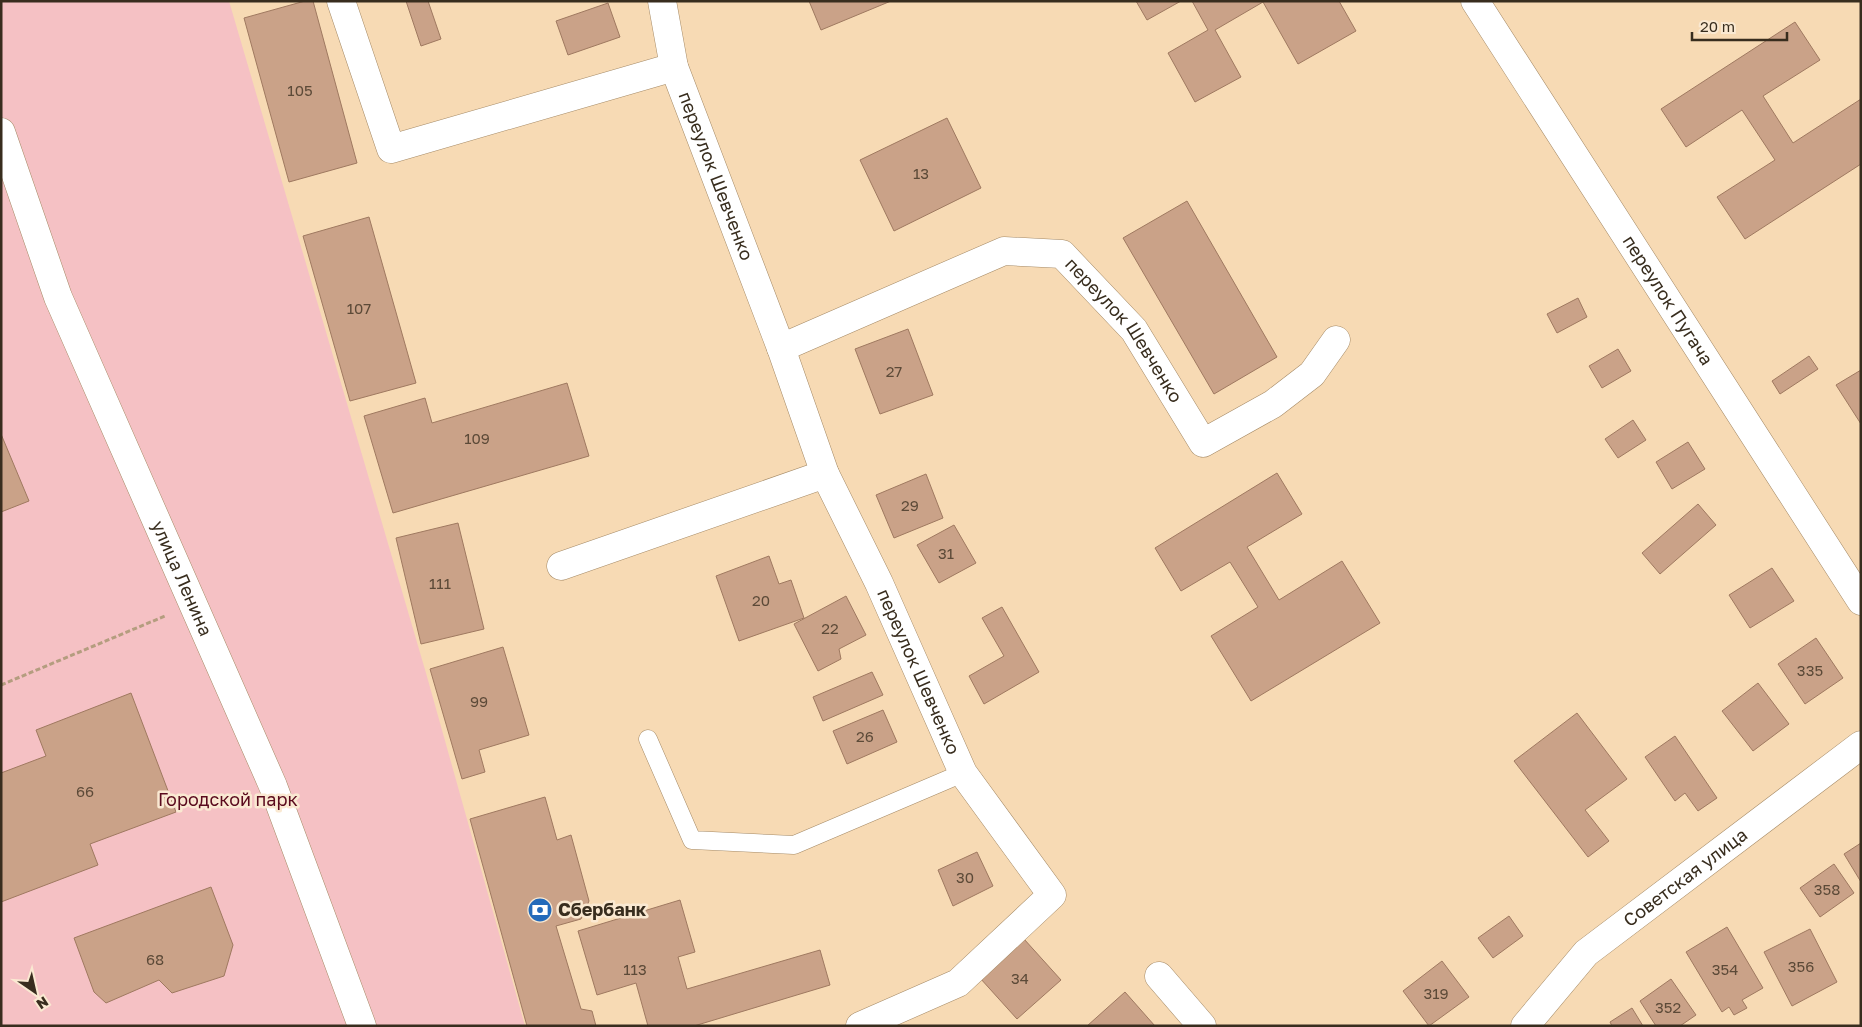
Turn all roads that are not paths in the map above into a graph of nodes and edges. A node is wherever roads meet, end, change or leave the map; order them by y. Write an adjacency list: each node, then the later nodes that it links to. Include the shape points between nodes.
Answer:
1 (341, 1): 4 (street, via 391,149)
2 (662, 1): 4 (street, переулок Шевченко)
3 (1475, 1): 10 (street, переулок Пугача)
4 (674, 67): 7 (street, переулок Шевченко)
5 (1, 132): 15 (street, улица Ленина, via 58,298 273,786)
6 (1336, 340): 7 (street, переулок Шевченко, via 1312,374 1272,404 1203,444 1134,330 1062,254 1004,251)
7 (780, 348): 8 (street, переулок Шевченко)
8 (825, 474): 9 (street); 13 (street, переулок Шевченко, via 879,583)
9 (561, 566)
10 (1861, 601)
11 (648, 739): 13 (lane, via 692,840 794,845)
12 (1861, 745): 18 (street, Советская улица, via 1586,953)
13 (963, 773): 16 (street, переулок Шевченко, via 1052,895 958,983)
14 (1159, 976): 17 (street)
15 (362, 1026)
16 (860, 1026)
17 (1202, 1026)
18 (1525, 1026)

